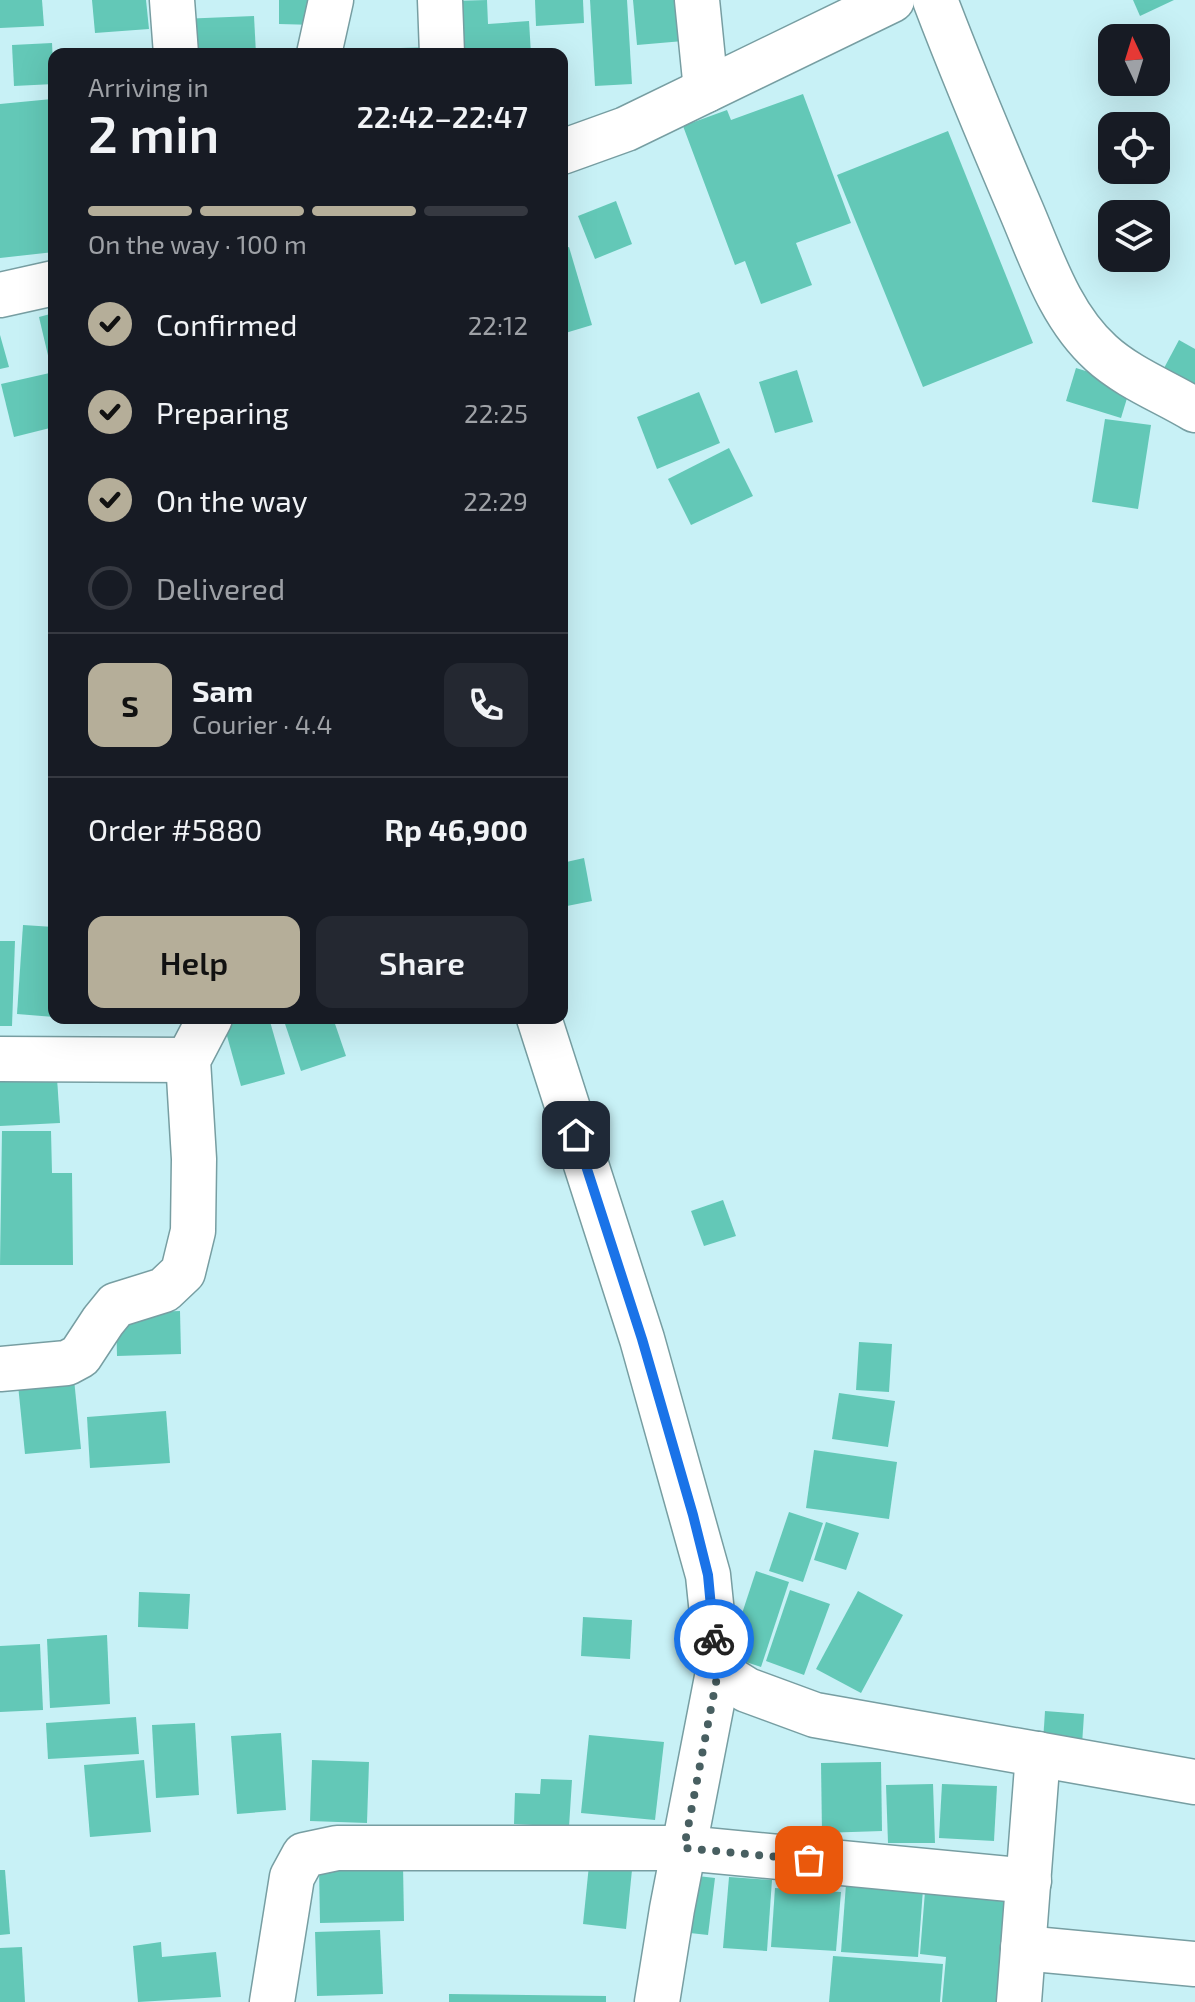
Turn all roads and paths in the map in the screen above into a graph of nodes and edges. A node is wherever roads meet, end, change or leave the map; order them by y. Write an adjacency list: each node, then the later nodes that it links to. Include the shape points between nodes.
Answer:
1 (172, 0): 8 (street)
2 (331, 0): 9 (street)
3 (440, 0): 10 (street)
4 (697, 0): 11 (street)
5 (892, 0): 7 (street)
6 (935, 0): 15 (street, via 1057,292 1082,333 1112,361)
7 (815, 18): 11 (street)
8 (176, 48)
9 (320, 48)
10 (442, 48)
11 (706, 90): 12 (street)
12 (568, 150)
13 (48, 284): 14 (street)
14 (0, 295)
15 (1195, 410)
16 (207, 1024): 19 (street)
17 (541, 1024): 21 (street, via 693,1515 708,1575)
18 (0, 1059): 19 (street)
19 (188, 1060): 20 (street, via 194,1217 183,1272 164,1290 116,1305 80,1356 67,1363)
20 (0, 1369)
21 (718, 1672): 22 (street, via 747,1690 815,1715); 24 (street)
22 (1038, 1754): 23 (street); 25 (street)
23 (1195, 1782)
24 (684, 1848): 25 (street); 28 (street, via 337,1848 304,1855 292,1877); 29 (street)
25 (1029, 1881): 26 (street)
26 (1023, 1948): 27 (street); 30 (street)
27 (1195, 1964)
28 (272, 2002)
29 (657, 2002)
30 (1019, 2002)

